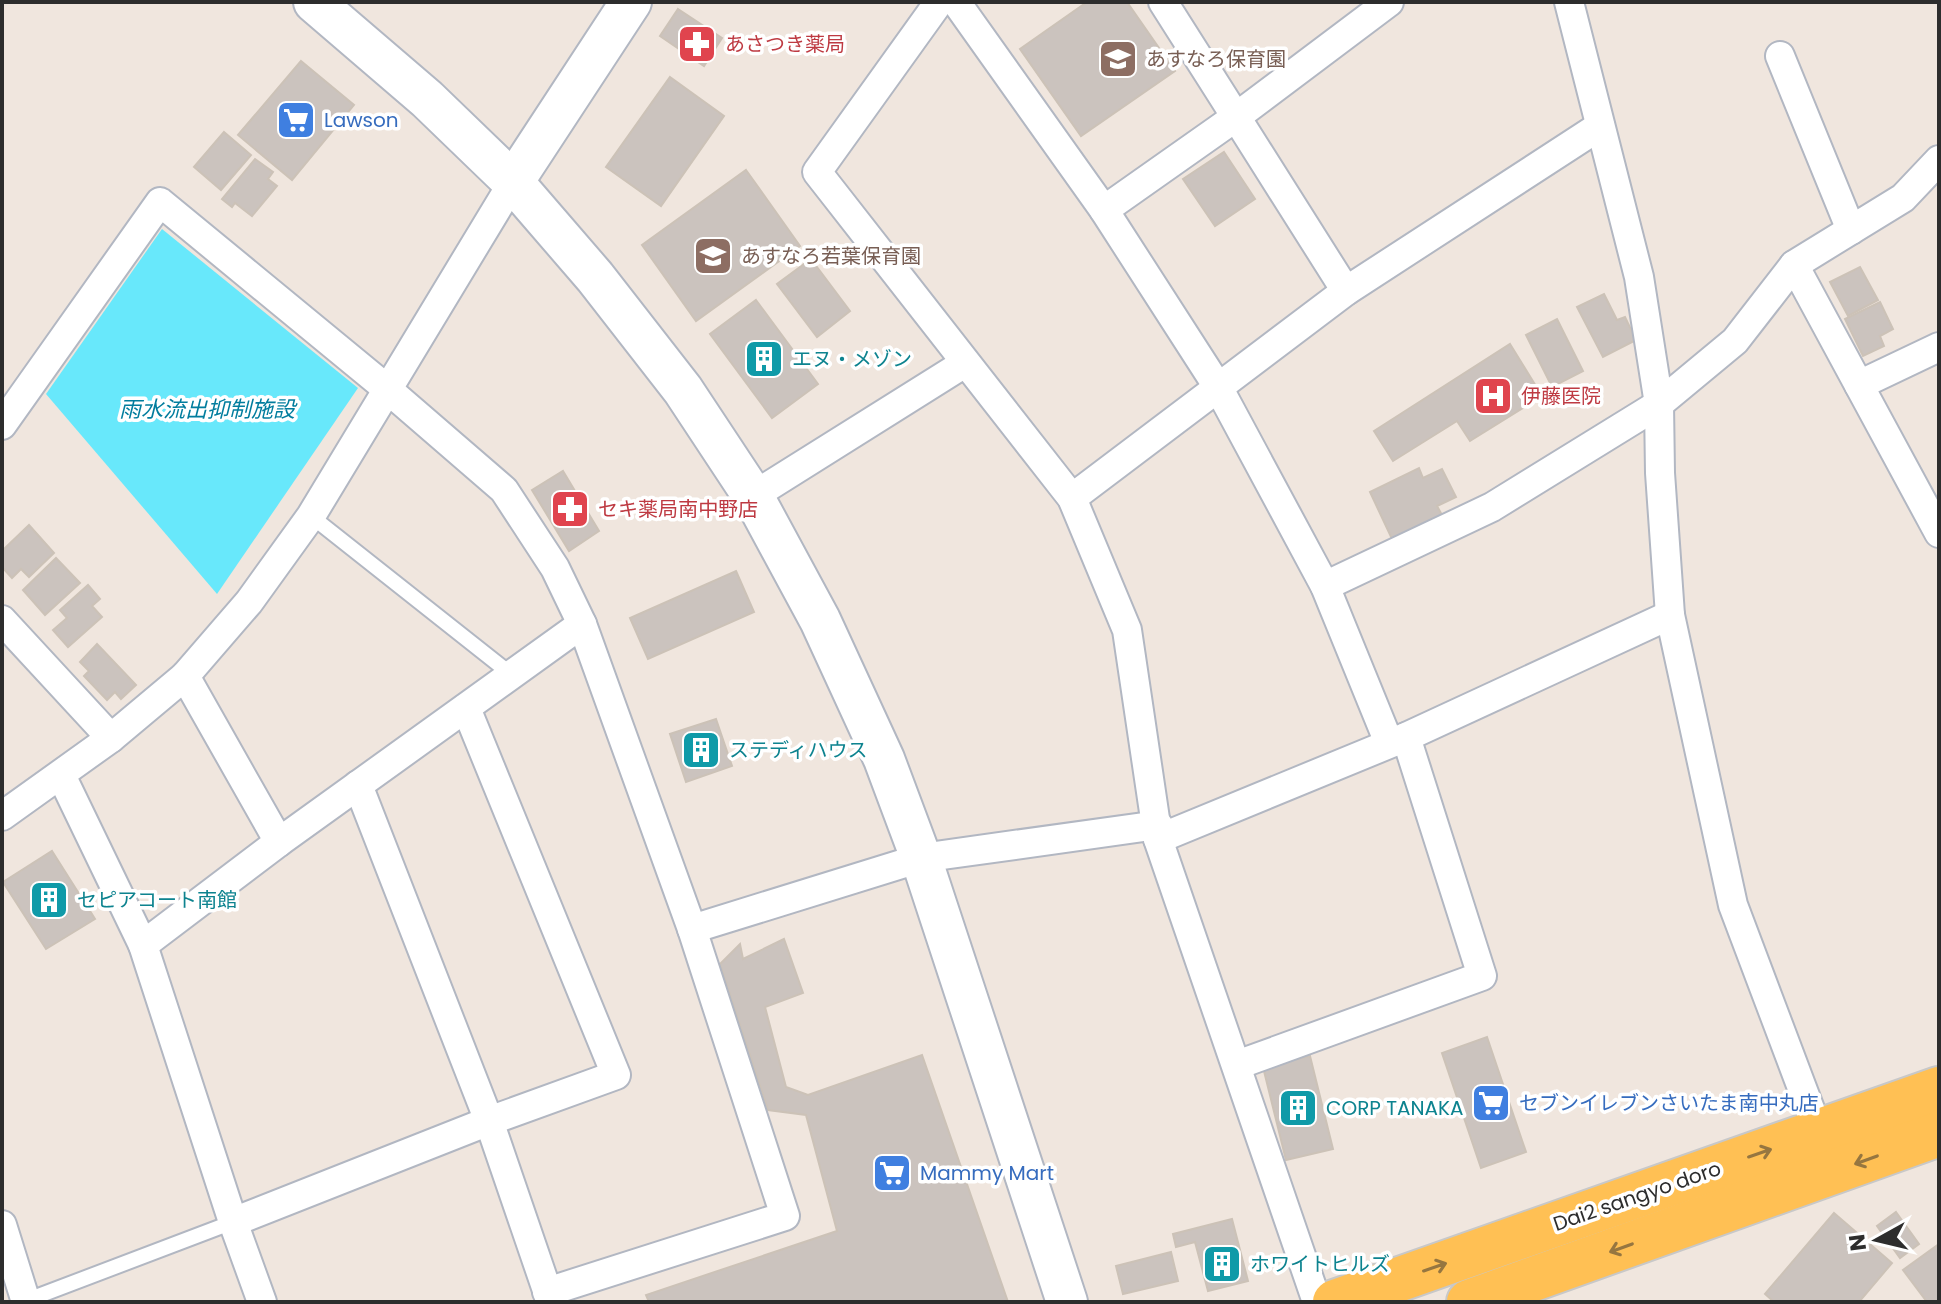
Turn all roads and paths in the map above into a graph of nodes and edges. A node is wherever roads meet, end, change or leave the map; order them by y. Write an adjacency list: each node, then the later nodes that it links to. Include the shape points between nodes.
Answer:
1 (314, 2): 12 (street)
2 (631, 2): 12 (street)
3 (939, 2): 18 (street, via 817,172)
4 (956, 2): 13 (street)
5 (1163, 2): 9 (street)
6 (1389, 2): 9 (street)
7 (1569, 2): 10 (street)
8 (1780, 56): 14 (street)
9 (1236, 117): 13 (street); 16 (street)
10 (1600, 126): 16 (street); 22 (street, via 1639,277)
11 (1939, 160): 14 (street, via 1903,198)
12 (513, 182): 21 (street); 24 (street, via 683,390)
13 (1104, 210): 20 (street)
14 (1851, 230): 15 (street)
15 (1794, 265): 19 (street); 22 (street, via 1735,341)
16 (1346, 291): 20 (street)
17 (1939, 347): 19 (street)
18 (965, 363): 24 (street); 25 (street)
19 (1859, 385): 27 (street)
20 (1218, 387): 25 (street); 28 (street)
21 (386, 388): 23 (street, via 160,202); 26 (street); 31 (street, via 504,490 555,568)
22 (1659, 404): 28 (street, via 1492,507); 29 (street)
23 (2, 425)
24 (753, 496): 42 (street, via 820,620 884,759)
25 (1072, 498): 40 (street, via 1127,630)
26 (311, 516): 32 (lane); 33 (street, via 249,602)
27 (1939, 533)
28 (1325, 586): 36 (street)
29 (1670, 615): 36 (street); 48 (street, via 1733,905)
30 (2, 620): 35 (street)
31 (582, 624): 32 (street); 43 (street)
32 (512, 675): 34 (street)
33 (185, 676): 35 (street); 41 (street)
34 (466, 708): 38 (street); 47 (street, via 616,1075)
35 (111, 738): 37 (street)
36 (1397, 740): 40 (street); 45 (street, via 1482,976)
37 (61, 775): 39 (street); 44 (street)
38 (358, 785): 41 (street); 47 (street)
39 (2, 816)
40 (1158, 832): 42 (street); 45 (street)
41 (279, 842): 44 (street)
42 (921, 858): 43 (street); 55 (street)
43 (692, 929): 52 (street, via 785,1216)
44 (143, 945): 50 (street)
45 (1237, 1065): 56 (street)
46 (1939, 1089): 48 (main road, Dai2 sangyo doro)
47 (489, 1121): 50 (street); 52 (street)
48 (1819, 1133): 57 (main road, Dai2 sangyo doro, one-way to 48)
49 (1939, 1134): 58 (main road, one-way to 58)
50 (233, 1222): 53 (lane); 54 (street)
51 (2, 1225): 53 (street)
52 (549, 1297)
53 (25, 1301)
54 (262, 1302)
55 (1067, 1302)
56 (1317, 1302)
57 (1335, 1302)
58 (1469, 1302)

